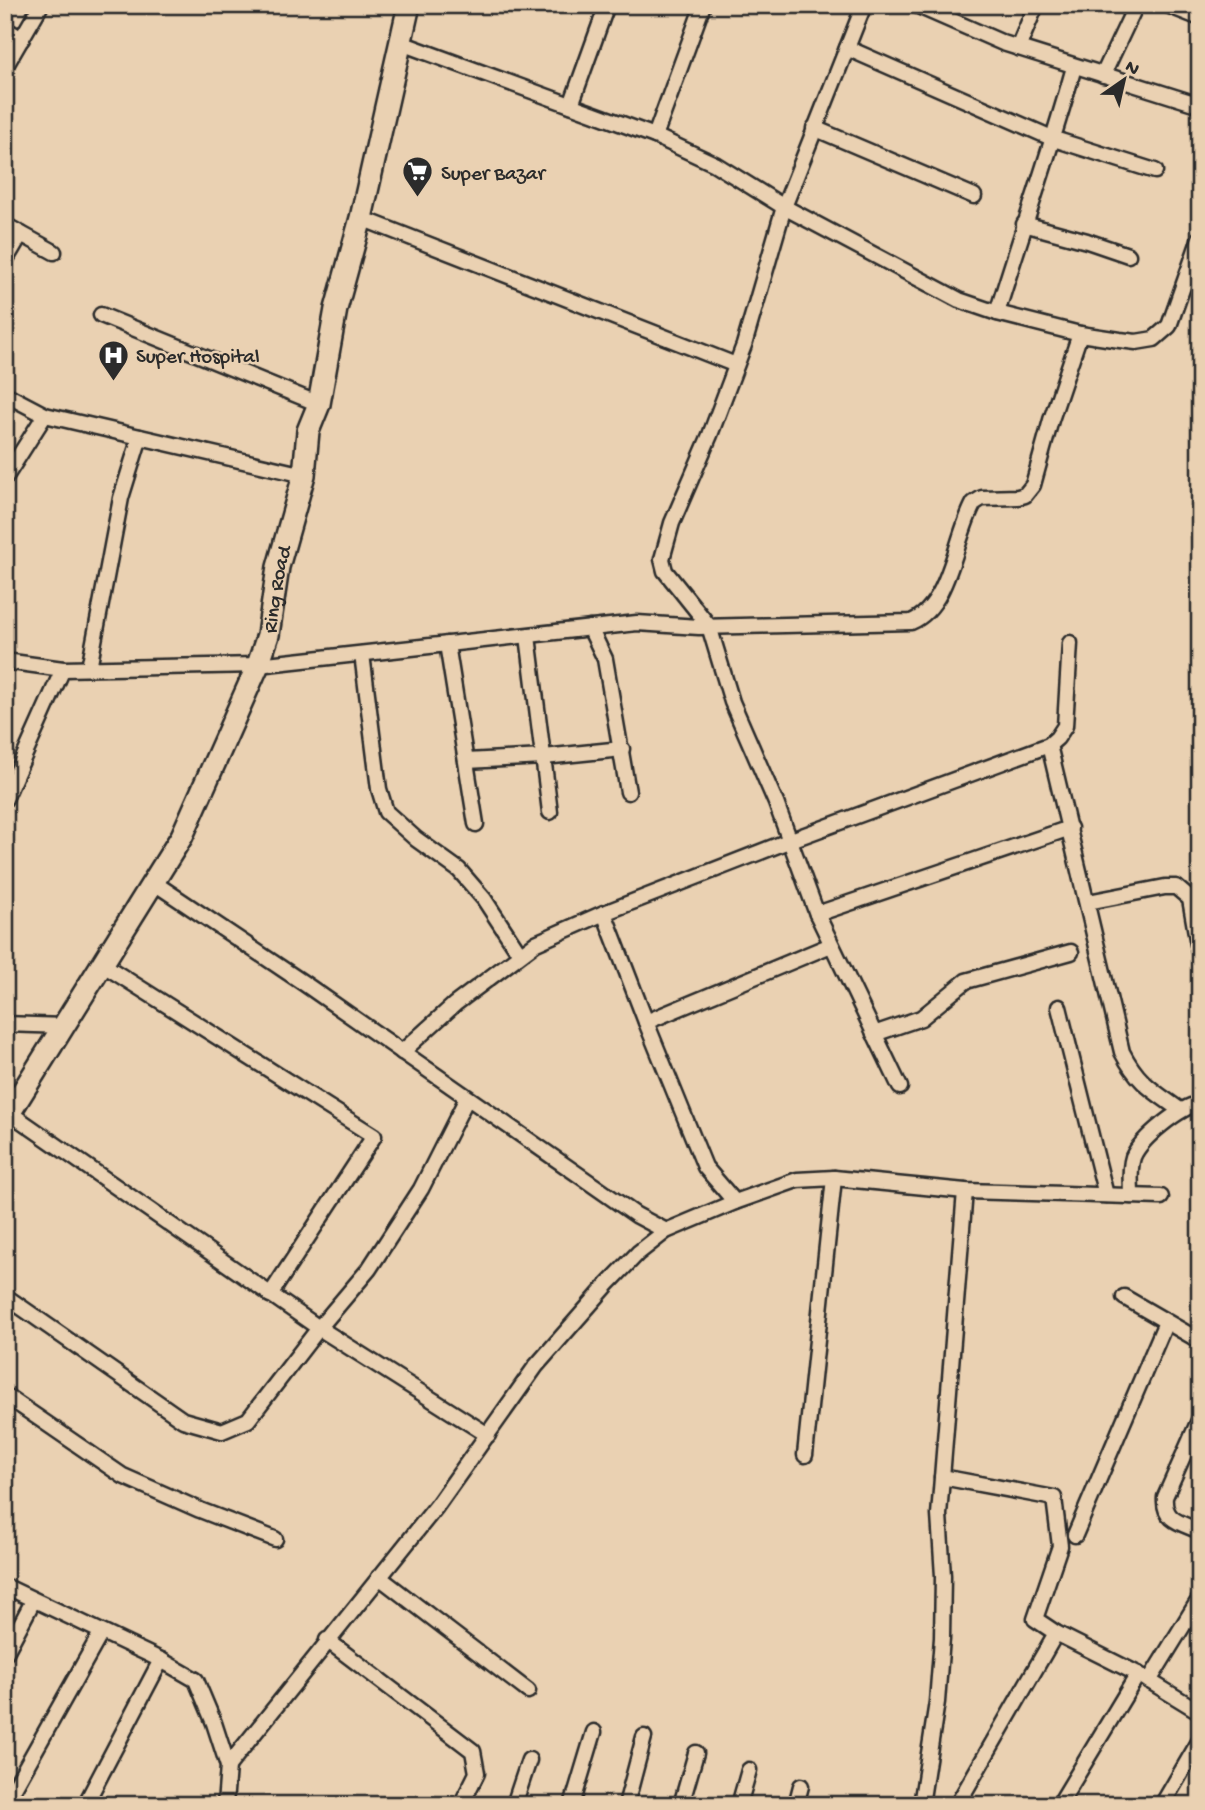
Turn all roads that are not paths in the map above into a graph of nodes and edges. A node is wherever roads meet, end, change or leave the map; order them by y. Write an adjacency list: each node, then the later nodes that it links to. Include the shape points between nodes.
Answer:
1 (41, 5): 12 (street)
2 (409, 5): 13 (main road, Ring Road)
3 (607, 5): 19 (street)
4 (703, 5): 22 (street)
5 (864, 5): 14 (street)
6 (916, 5): 15 (street)
7 (1036, 5): 15 (street)
8 (1136, 5): 18 (street)
9 (1167, 5): 10 (street)
10 (1200, 18)
11 (5, 29): 12 (street)
12 (22, 39): 16 (street)
13 (401, 43): 19 (street); 27 (main road, Ring Road)
14 (847, 48): 21 (street); 23 (street)
15 (1018, 48): 17 (street)
16 (5, 67)
17 (1074, 67): 18 (street); 23 (street)
18 (1103, 75): 20 (street)
19 (572, 105): 22 (street)
20 (1200, 105)
21 (814, 128): 25 (street); 26 (street)
22 (655, 136): 26 (street, via 715,164)
23 (1054, 139): 24 (street); 28 (street)
24 (1155, 171)
25 (974, 196)
26 (784, 207): 35 (street, via 959,300); 38 (street)
27 (361, 218): 38 (street); 40 (main road, Ring Road, via 336,309)
28 (1024, 224): 33 (street); 35 (street)
29 (5, 225): 30 (street)
30 (21, 234): 32 (street); 34 (street)
31 (1200, 239): 37 (street, via 1163,332 1136,342)
32 (54, 252)
33 (1128, 255)
34 (5, 261)
35 (997, 313): 37 (street)
36 (101, 315): 40 (street)
37 (1080, 334): 45 (street, via 1033,485 1025,495 992,496 974,503 939,594 917,620)
38 (736, 365): 45 (street, via 662,559 665,571)
39 (5, 394): 41 (street)
40 (319, 404): 43 (main road, Ring Road, via 308,431)
41 (45, 415): 42 (street); 44 (street)
42 (139, 437): 43 (street); 54 (street, via 119,509)
43 (303, 475): 52 (main road, Ring Road)
44 (5, 478)
45 (709, 626): 46 (street); 64 (street, via 732,702)
46 (590, 628): 47 (street); 56 (street, via 605,659)
47 (528, 636): 49 (street); 57 (street)
48 (1070, 643): 55 (street, via 1065,726)
49 (447, 644): 50 (street); 58 (street)
50 (362, 654): 52 (street); 71 (street, via 386,812 459,870)
51 (5, 661): 53 (street)
52 (258, 665): 54 (street); 65 (main road, Ring Road, via 188,824)
53 (63, 668): 54 (street); 60 (street)
54 (89, 668)
55 (1049, 745): 63 (street); 64 (street)
56 (622, 749): 57 (street); 59 (street)
57 (544, 757): 58 (street); 61 (street)
58 (467, 761): 62 (street)
59 (628, 792)
60 (5, 799)
61 (550, 812)
62 (476, 824)
63 (1070, 828): 66 (street); 68 (street)
64 (791, 839): 67 (street); 68 (street)
65 (153, 882): 73 (main road, Ring Road); 79 (street)
66 (1088, 902): 72 (street, via 1176,887 1190,899); 83 (street, via 1122,1052 1142,1082)
67 (604, 913): 71 (street); 75 (street)
68 (817, 914): 69 (street)
69 (831, 945): 75 (street); 78 (street)
70 (1071, 952): 78 (street, via 967,981 921,1018)
71 (520, 954): 79 (street)
72 (1200, 956)
73 (102, 964): 77 (main road, Ring Road); 92 (street, via 374,1136)
74 (1059, 1007): 87 (street)
75 (646, 1022): 90 (street, via 705,1167)
76 (5, 1024): 77 (street)
77 (64, 1026): 84 (main road, Ring Road)
78 (874, 1034): 80 (street)
79 (402, 1052): 81 (street)
80 (901, 1087)
81 (467, 1098): 91 (street); 96 (street, via 414,1201 369,1269)
82 (1200, 1103): 83 (street)
83 (1180, 1110): 88 (street, via 1135,1153)
84 (8, 1117): 92 (street)
85 (834, 1178): 86 (street); 90 (street, via 797,1180); 101 (street)
86 (965, 1191): 87 (street); 102 (street)
87 (1105, 1195): 88 (street)
88 (1131, 1196): 89 (street)
89 (1161, 1197)
90 (735, 1202): 91 (street)
91 (666, 1231): 100 (street, via 608,1284 536,1366)
92 (270, 1295): 96 (street)
93 (5, 1296): 96 (street, via 183,1420 222,1430 248,1420)
94 (1124, 1297): 95 (street)
95 (1166, 1322): 97 (street); 104 (street)
96 (319, 1328): 100 (street)
97 (1200, 1341)
98 (5, 1395): 105 (street, via 123,1476)
99 (1200, 1418): 103 (street, via 1164,1507 1170,1518)
100 (488, 1434): 106 (street)
101 (805, 1455)
102 (942, 1477): 111 (street, via 1054,1498 1060,1546 1035,1619); 136 (street, via 942,1638)
103 (1200, 1531)
104 (1075, 1535)
105 (275, 1539)
106 (380, 1577): 112 (street); 116 (street)
107 (5, 1586): 109 (street)
108 (1200, 1598): 115 (street)
109 (33, 1601): 110 (street); 113 (street)
110 (101, 1633): 114 (street); 126 (street)
111 (1056, 1633): 115 (street); 137 (street)
112 (327, 1640): 123 (street); 129 (street, via 473,1751 477,1773)
113 (5, 1654)
114 (161, 1660): 123 (street, via 196,1680); 127 (street)
115 (1144, 1678): 117 (street); 138 (street)
116 (528, 1690)
117 (1200, 1712)
118 (594, 1732): 131 (street)
119 (644, 1737): 132 (street)
120 (1200, 1740): 139 (street)
121 (696, 1753): 133 (street)
122 (528, 1760): 130 (street)
123 (228, 1766): 128 (street)
124 (749, 1770): 134 (street)
125 (801, 1786): 135 (street)
126 (6, 1804)
127 (85, 1805)
128 (225, 1805)
129 (461, 1805)
130 (514, 1805)
131 (572, 1805)
132 (626, 1805)
133 (681, 1805)
134 (739, 1805)
135 (796, 1805)
136 (921, 1805)
137 (957, 1805)
138 (1059, 1805)
139 (1162, 1805)

